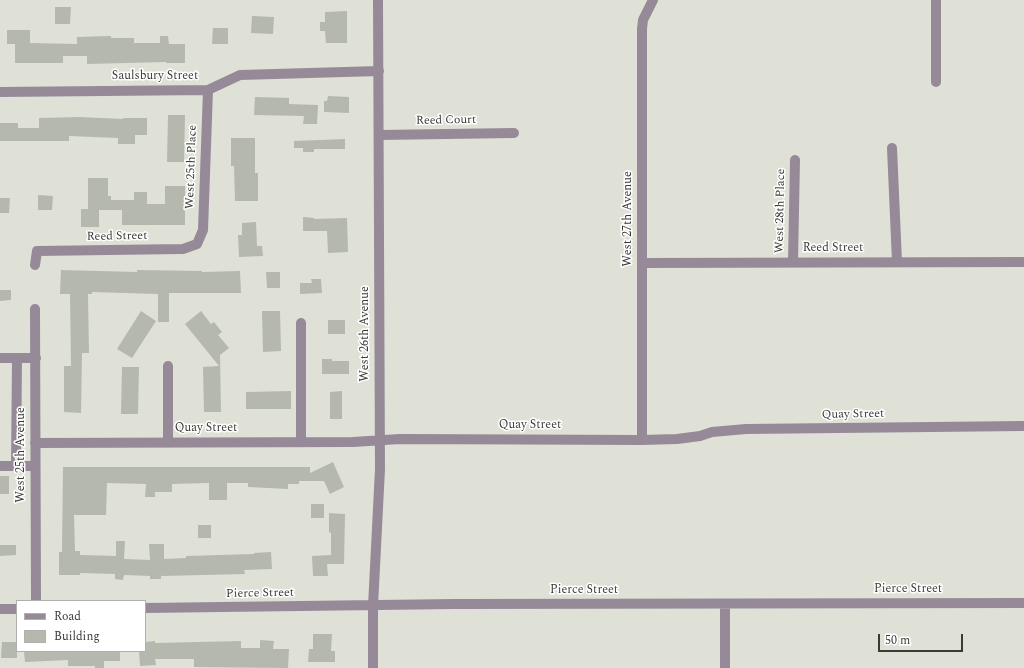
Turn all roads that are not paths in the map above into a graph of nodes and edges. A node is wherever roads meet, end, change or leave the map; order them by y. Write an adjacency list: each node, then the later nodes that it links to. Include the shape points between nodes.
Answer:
1 (378, 0): 4 (street, West 26th Avenue)
2 (653, 0): 16 (street, West 27th Avenue, via 643,20 642,29)
3 (936, 0): 5 (street)
4 (379, 71): 6 (street, Saulsbury Street, via 240,75); 9 (street, West 26th Avenue)
5 (936, 82)
6 (208, 90): 7 (street, Saulsbury Street); 12 (street, West 25th Place, via 203,230)
7 (0, 92)
8 (514, 133): 9 (street, Reed Court)
9 (379, 135): 25 (street, West 26th Avenue)
10 (892, 148): 14 (street)
11 (795, 160): 13 (street, West 28th Place)
12 (196, 244): 17 (street, Reed Street, via 182,248 37,251)
13 (794, 262): 14 (street, Reed Street); 16 (street, Reed Street)
14 (898, 262): 15 (street, Reed Street)
15 (1024, 262)
16 (642, 263): 26 (street, West 27th Avenue)
17 (35, 265)
18 (35, 309): 22 (street, West 25th Avenue)
19 (301, 323): 27 (street)
20 (0, 358): 21 (street)
21 (17, 358): 22 (street); 31 (street)
22 (36, 358): 28 (street, West 25th Avenue)
23 (168, 366): 29 (street)
24 (1024, 426): 26 (street, Quay Street, via 746,429 719,431 700,436)
25 (380, 440): 26 (street, Quay Street); 27 (street, Quay Street); 36 (street, West 26th Avenue)
26 (642, 440)
27 (301, 442): 29 (street, Quay Street)
28 (35, 443): 29 (street, Quay Street); 32 (street, West 25th Avenue)
29 (168, 443)
30 (0, 466): 31 (street)
31 (16, 466): 32 (street)
32 (35, 466): 33 (street, West 25th Avenue)
33 (36, 600)
34 (1024, 603): 35 (street, Pierce Street)
35 (725, 604): 36 (street, Pierce Street); 41 (street)
36 (373, 606): 37 (street, Pierce Street); 40 (street, West 26th Avenue)
37 (146, 608)
38 (0, 609): 39 (street)
39 (16, 609)
40 (373, 668)
41 (725, 668)

